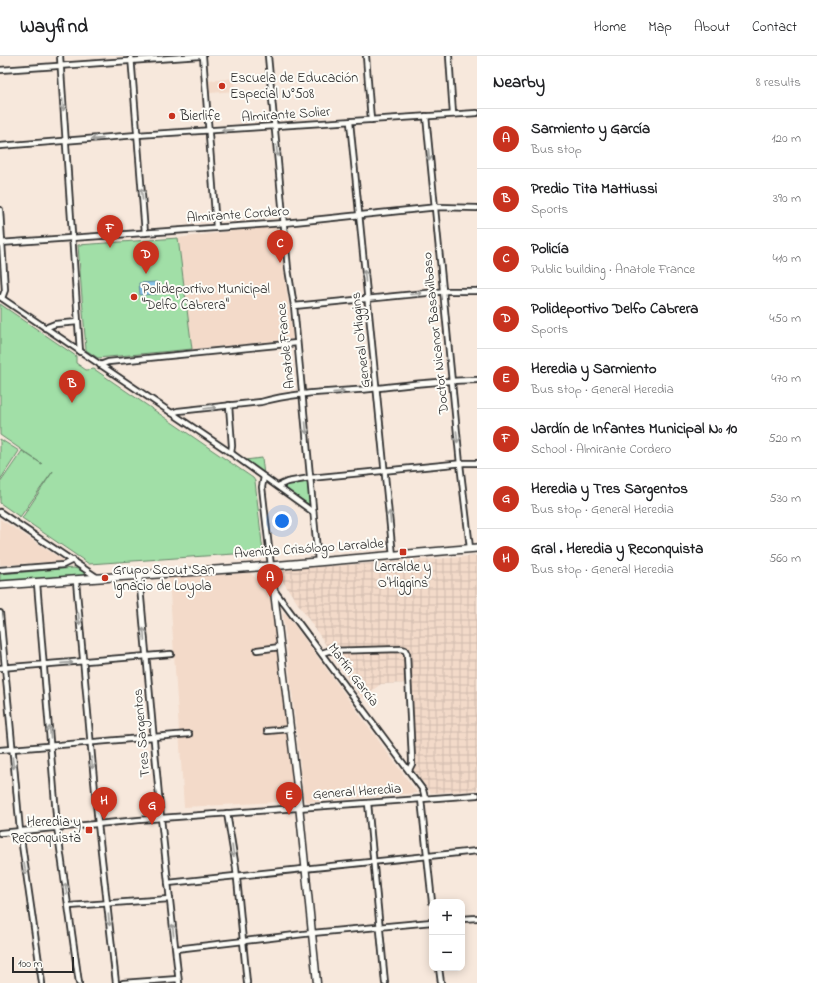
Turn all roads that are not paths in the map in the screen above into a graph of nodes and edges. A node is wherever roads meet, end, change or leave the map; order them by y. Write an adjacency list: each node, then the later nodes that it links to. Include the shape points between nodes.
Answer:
1 (60, 56): 7 (street)
2 (202, 56): 6 (street); 15 (street)
3 (268, 56): 14 (street, Anatole France)
4 (366, 56): 12 (street)
5 (450, 56): 10 (street)
6 (132, 58): 7 (street); 16 (street)
7 (61, 66): 8 (street); 17 (street, one-way to 17)
8 (0, 70)
9 (477, 113): 10 (street, Almirante Solier)
10 (453, 114): 11 (street, Almirante Solier)
11 (426, 116): 12 (street, Almirante Solier); 19 (street, Doctor Nicanor Basavilbaso, one-way to 19)
12 (371, 120): 13 (street, Almirante Solier)
13 (350, 122): 14 (street, Almirante Solier); 22 (street, General O'Higgins)
14 (275, 127): 15 (street, Almirante Solier, one-way to 15); 23 (street, Anatole France, one-way to 23)
15 (210, 130): 16 (street, Almirante Solier); 24 (street)
16 (137, 136): 17 (street, Almirante Solier, one-way to 17); 25 (street, one-way to 16)
17 (66, 141): 18 (street, Almirante Solier); 26 (street)
18 (0, 146)
19 (434, 208): 20 (street, Almirante Cordero); 22 (street, Almirante Cordero); 28 (street, Doctor Nicanor Basavilbaso)
20 (477, 208)
21 (0, 210): 27 (street)
22 (359, 215): 23 (street, Almirante Cordero); 31 (street, General O'Higgins, one-way to 22)
23 (284, 222): 24 (street, Almirante Cordero); 32 (street, Anatole France)
24 (216, 227): 25 (street, Almirante Cordero)
25 (145, 233): 26 (street, Almirante Cordero)
26 (73, 238): 27 (street, Almirante Cordero); 33 (street)
27 (1, 243): 30 (street, via 5,290)
28 (443, 291): 29 (street); 31 (street, one-way to 28); 38 (street, Doctor Nicanor Basavilbaso)
29 (477, 291)
30 (1, 297): 34 (street)
31 (367, 298): 32 (street); 40 (street, General O'Higgins)
32 (294, 306): 35 (street, Anatole France)
33 (78, 322): 34 (street, via 55,324); 36 (street)
34 (45, 328): 36 (street)
35 (297, 343): 37 (street, via 108,362); 41 (street, Anatole France)
36 (80, 352): 37 (street)
37 (100, 365): 43 (street)
38 (452, 380): 39 (street); 40 (street); 46 (street, Doctor Nicanor Basavilbaso, one-way to 46)
39 (477, 380)
40 (377, 388): 41 (street, one-way to 40); 47 (street, General O'Higgins)
41 (303, 395): 42 (street); 49 (street, Anatole France, one-way to 49)
42 (229, 405): 43 (street, one-way to 42); 44 (street)
43 (172, 413): 44 (street)
44 (231, 453): 48 (street)
45 (477, 463): 46 (street)
46 (460, 464): 47 (street); 53 (street, Doctor Nicanor Basavilbaso)
47 (386, 471): 49 (street); 54 (street, General O'Higgins, one-way to 47)
48 (264, 476): 50 (street); 57 (street, via 262,487)
49 (310, 478): 50 (street); 52 (street, Anatole France)
50 (278, 486): 52 (street)
51 (0, 512): 55 (street)
52 (313, 512): 56 (street, Anatole France)
53 (473, 548): 54 (main road, Avenida Crisólogo Larralde)
54 (393, 556): 56 (main road, Avenida Crisólogo Larralde)
55 (72, 560): 59 (street, via 63,565); 61 (street)
56 (318, 561): 57 (main road, Avenida Crisólogo Larralde)
57 (271, 564): 58 (main road, Avenida Crisólogo Larralde); 65 (street)
58 (261, 566): 60 (main road, Avenida Crisólogo Larralde); 65 (street, Martín García)
59 (0, 570)
60 (138, 576): 61 (main road, Avenida Crisólogo Larralde); 71 (street, Tres Sargentos, one-way to 60)
61 (100, 579): 62 (main road, Avenida Crisólogo Larralde)
62 (76, 580): 63 (main road, Avenida Crisólogo Larralde); 72 (street, one-way to 72)
63 (37, 583): 64 (main road, Avenida Crisólogo Larralde); 73 (street)
64 (0, 586)
65 (274, 589): 67 (street); 69 (street, Martín García)
66 (0, 613): 74 (street)
67 (280, 647): 68 (street); 75 (street)
68 (257, 650)
69 (322, 653): 83 (street, Martín García); 83 (street, via 402,648 405,650 412,759)
70 (171, 654): 71 (street)
71 (146, 657): 72 (street); 78 (street, Tres Sargentos)
72 (83, 662): 73 (street, one-way to 72); 79 (street)
73 (44, 665): 74 (street); 80 (street, one-way to 73)
74 (2, 668): 81 (street)
75 (290, 729): 76 (street); 87 (street)
76 (267, 731)
77 (188, 734): 78 (street)
78 (154, 738): 79 (street); 89 (street, Tres Sargentos)
79 (90, 743): 80 (street); 90 (street, one-way to 90)
80 (51, 746): 81 (street); 91 (street)
81 (12, 749): 82 (street); 92 (street, one-way to 92)
82 (0, 750)
83 (409, 770): 85 (street, Martín García, via 423,790)
84 (477, 795): 85 (street, General Heredia)
85 (423, 798): 86 (street, General Heredia); 95 (street)
86 (368, 803): 87 (street, General Heredia); 96 (street)
87 (299, 808): 88 (street, General Heredia); 97 (street)
88 (227, 813): 89 (street, General Heredia); 98 (street, one-way to 98)
89 (161, 818): 90 (street, General Heredia); 99 (street, Tres Sargentos)
90 (98, 824): 91 (street, General Heredia); 102 (street)
91 (57, 827): 92 (street, General Heredia); 103 (street, one-way to 91)
92 (20, 831): 93 (street, General Heredia); 113 (street, one-way to 113)
93 (0, 833)
94 (477, 850): 95 (street)
95 (427, 855): 96 (street); 101 (street)
96 (373, 861): 97 (street); 107 (street)
97 (306, 868): 98 (street); 108 (street)
98 (236, 875): 99 (street); 109 (street)
99 (168, 882): 100 (street, Tres Sargentos)
100 (170, 899): 102 (street); 110 (street, Tres Sargentos, one-way to 100)
101 (432, 899)
102 (107, 903): 103 (street); 115 (street, one-way to 115)
103 (69, 906): 114 (street)
104 (477, 918): 105 (street)
105 (465, 919)
106 (429, 922): 107 (street)
107 (380, 927): 108 (street); 119 (street)
108 (312, 933): 109 (street); 118 (street)
109 (243, 940): 110 (street); 117 (street)
110 (176, 949): 112 (street, Tres Sargentos)
111 (439, 971): 120 (street)
112 (179, 981): 116 (street)
113 (42, 983)
114 (79, 983)
115 (116, 983)
116 (122, 983)
117 (247, 983)
118 (317, 983)
119 (385, 983)
120 (441, 983)

